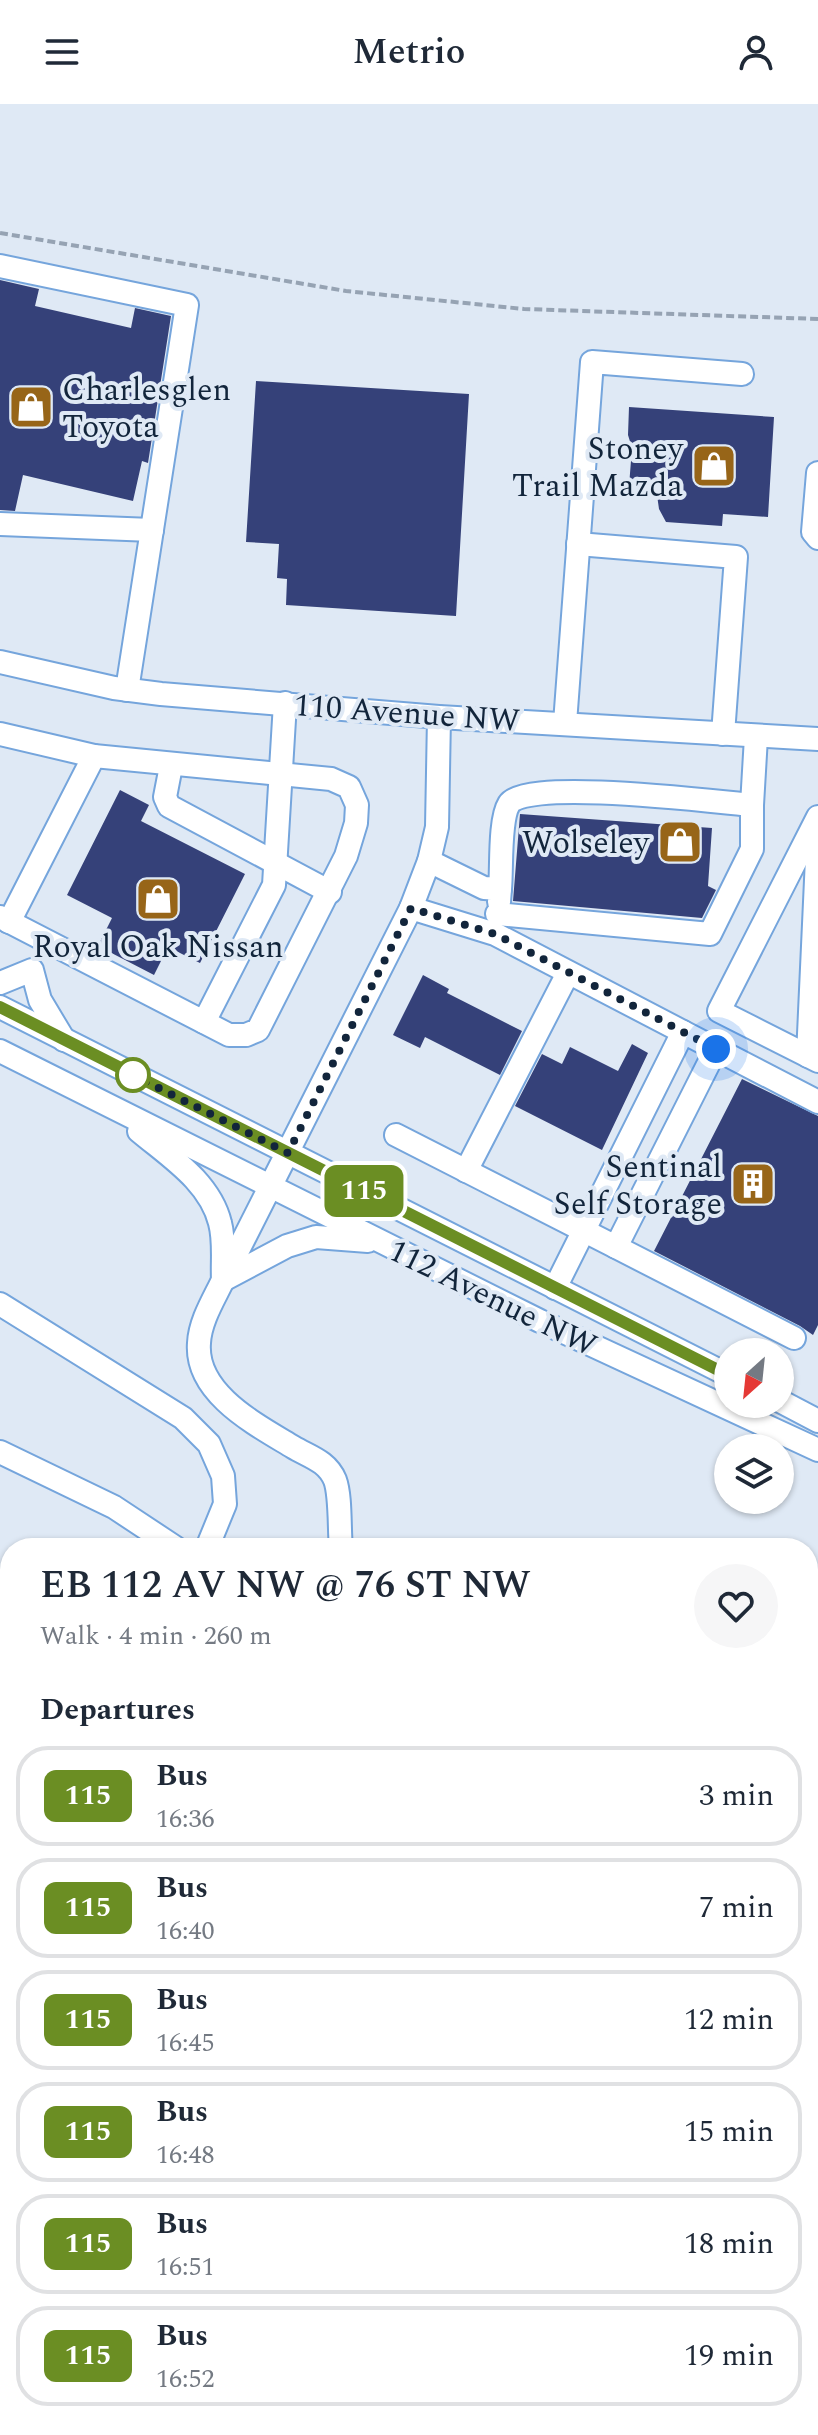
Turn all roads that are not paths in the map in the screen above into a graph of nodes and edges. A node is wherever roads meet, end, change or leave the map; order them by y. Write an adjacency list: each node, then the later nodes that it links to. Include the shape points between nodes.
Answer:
1 (0, 266): 5 (street, via 187,305)
2 (742, 374): 7 (street, via 592,362)
3 (818, 473): 6 (street, via 813,532)
4 (0, 524): 5 (street)
5 (152, 530): 9 (street)
6 (818, 538)
7 (578, 544): 12 (street); 14 (street, via 736,557)
8 (0, 662): 9 (street, 110 Avenue NW)
9 (127, 690): 10 (street, 110 Avenue NW)
10 (285, 703): 11 (street, 110 Avenue NW); 19 (street)
11 (439, 717): 12 (street, 110 Avenue NW); 23 (street, via 440,793)
12 (565, 723): 14 (street, 110 Avenue NW)
13 (0, 734): 17 (street)
14 (723, 734): 15 (street, 110 Avenue NW)
15 (756, 737): 16 (street, 110 Avenue NW); 20 (street)
16 (818, 739)
17 (94, 756): 18 (street); 28 (street)
18 (171, 766): 19 (street); 24 (street, via 165,797 169,806)
19 (280, 777): 24 (street); 26 (street, via 331,779 354,793 356,823)
20 (752, 805): 25 (street, via 559,790 515,798 504,819); 29 (street, via 752,849 710,934)
21 (818, 817): 40 (street, via 719,1011)
22 (818, 836): 40 (street)
23 (429, 861): 25 (street, via 484,888); 27 (street)
24 (275, 863): 26 (street); 35 (street, via 274,885)
25 (500, 889): 29 (street)
26 (330, 892): 35 (street, via 258,1030 229,1035)
27 (411, 908): 29 (street); 45 (street)
28 (5, 920): 30 (street)
29 (496, 924): 32 (street)
30 (47, 942): 31 (street); 35 (street)
31 (32, 970): 33 (street); 37 (street, via 40,1000)
32 (568, 973): 36 (street); 47 (street)
33 (0, 983)
34 (0, 1007): 37 (street, 112 Avenue NW)
35 (204, 1022)
36 (683, 1032): 38 (street); 44 (street)
37 (65, 1041): 45 (street, 112 Avenue NW)
38 (716, 1049): 41 (street); 46 (street)
39 (0, 1051): 42 (street, 112 Avenue NW)
40 (813, 1051)
41 (818, 1102)
42 (105, 1104): 48 (street, 112 Avenue NW); 52 (street, via 211,1196 221,1226)
43 (396, 1135): 47 (street)
44 (630, 1138): 46 (street); 49 (street)
45 (288, 1153): 48 (street); 53 (street, 112 Avenue NW)
46 (663, 1155): 51 (street)
47 (466, 1171): 49 (street)
48 (270, 1187): 50 (street, 112 Avenue NW); 52 (street)
49 (584, 1229): 51 (street); 53 (street)
50 (377, 1241): 52 (street, via 316,1237 287,1246); 59 (street, 112 Avenue NW)
51 (616, 1247): 55 (street)
52 (223, 1280): 63 (street, via 201,1328 199,1364 212,1389 322,1462 336,1482)
53 (555, 1288): 56 (street, 112 Avenue NW)
54 (0, 1304): 62 (street, via 183,1418 209,1444 223,1476 225,1504)
55 (794, 1338)
56 (714, 1368)
57 (794, 1406): 58 (street)
58 (816, 1415)
59 (818, 1450)
60 (0, 1452): 61 (street, via 114,1507)
61 (161, 1538)
62 (211, 1538)
63 (340, 1538)

